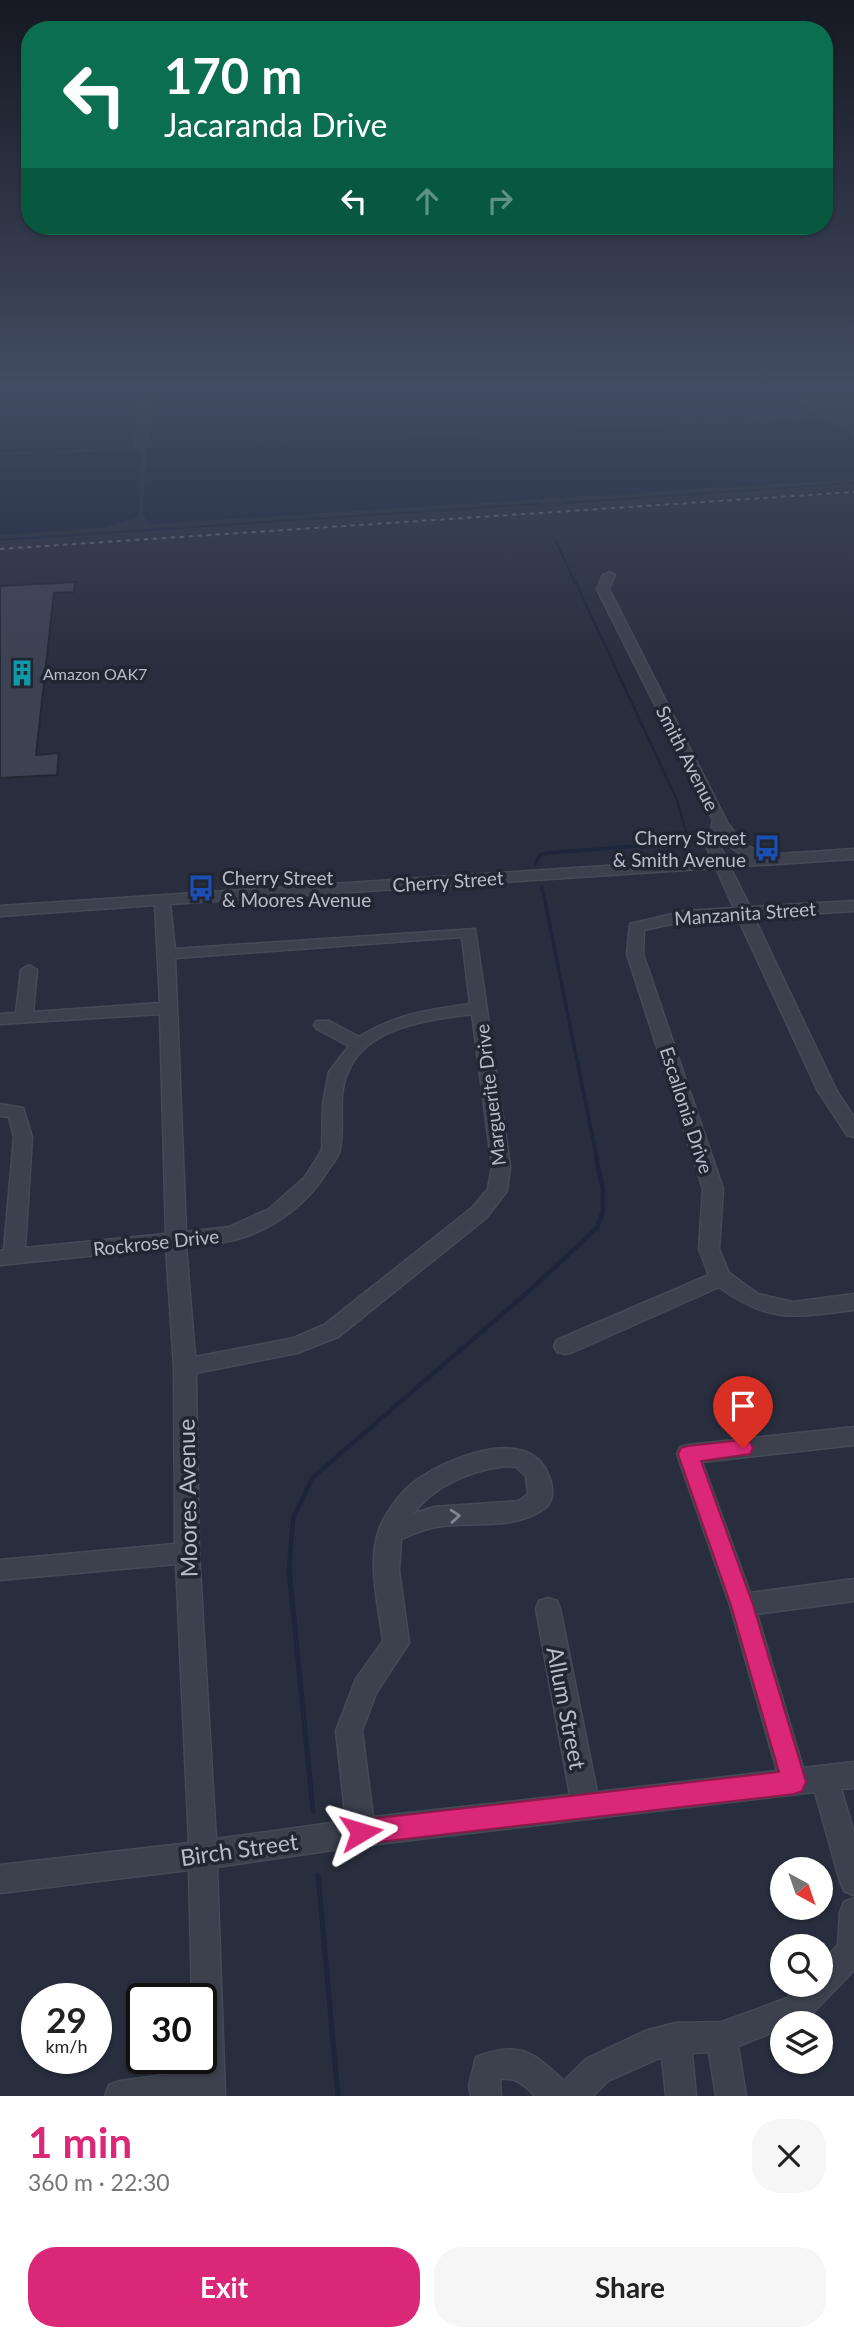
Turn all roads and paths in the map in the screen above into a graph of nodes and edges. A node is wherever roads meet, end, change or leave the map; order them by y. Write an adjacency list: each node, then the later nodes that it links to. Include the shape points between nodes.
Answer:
1 (609, 575): 2 (street, Smith Avenue, via 603,589)
2 (721, 825): 4 (street, via 738,846); 5 (street, Smith Avenue, via 714,848)
3 (854, 853): 4 (street, Cherry Street)
4 (761, 860): 5 (street, Cherry Street)
5 (721, 863): 6 (street, Cherry Street); 9 (street, Smith Avenue)
6 (162, 901): 8 (street, Cherry Street); 11 (street, Moores Avenue)
7 (854, 906): 9 (street, Manzanita Street)
8 (0, 911)
9 (743, 912): 10 (street, Manzanita Street, via 685,916); 20 (street, Smith Avenue, via 827,1091)
10 (636, 927): 23 (street, Escallonia Drive, via 635,954 713,1189 709,1249)
11 (167, 954): 13 (street, Moores Avenue); 14 (street, Marguerite Drive, via 469,932)
12 (29, 970): 15 (street)
13 (168, 1008): 15 (street); 21 (street, Moores Avenue)
14 (479, 1008): 18 (street, Rockrose Drive, via 420,1016 391,1025); 26 (street, Marguerite Drive, via 501,1166 497,1191 480,1213 331,1331 297,1345)
15 (24, 1018): 16 (street)
16 (0, 1020)
17 (323, 1025): 18 (street)
18 (359, 1044): 21 (street, Rockrose Drive, via 338,1072 331,1150 312,1182 276,1214 232,1234)
19 (0, 1110): 22 (street, via 17,1112 23,1137)
20 (854, 1131)
21 (176, 1241): 22 (street, Rockrose Drive); 26 (street, Moores Avenue)
22 (7, 1258)
23 (721, 1278): 24 (street, via 752,1300 793,1310); 25 (street)
24 (854, 1303)
25 (565, 1346)
26 (184, 1367): 29 (street, Moores Avenue)
27 (854, 1436): 32 (street, via 688,1454)
28 (390, 1533): 28 (street, one-way to 28, via 435,1517 524,1510 540,1499 539,1478 530,1463 511,1455 462,1466 420,1490); 38 (street, via 386,1563 396,1643 365,1687 349,1731)
29 (187, 1553): 30 (street); 39 (street, Moores Avenue)
30 (0, 1570)
31 (854, 1590): 32 (street)
32 (742, 1605): 36 (street)
33 (548, 1609): 37 (street, Allum Street)
34 (854, 1775): 35 (street, Birch Street)
35 (825, 1779): 36 (street, Birch Street); 41 (street)
36 (794, 1782): 37 (street, Birch Street)
37 (586, 1806): 38 (street, Birch Street)
38 (361, 1832): 39 (street, Birch Street)
39 (203, 1855): 40 (street, Birch Street); 47 (street, Moores Avenue)
40 (0, 1879)
41 (854, 1881)
42 (854, 1912): 43 (street, via 852,1951)
43 (833, 1971)
44 (808, 1997): 45 (street, via 797,2009)
45 (722, 2037): 46 (street); 53 (street)
46 (674, 2038): 51 (street, via 645,2046 597,2070); 52 (street)
47 (209, 2090): 48 (street)
48 (120, 2096)
49 (486, 2096): 50 (street, via 487,2068 503,2061 520,2063)
50 (557, 2096)
51 (571, 2096)
52 (681, 2096)
53 (731, 2096)

